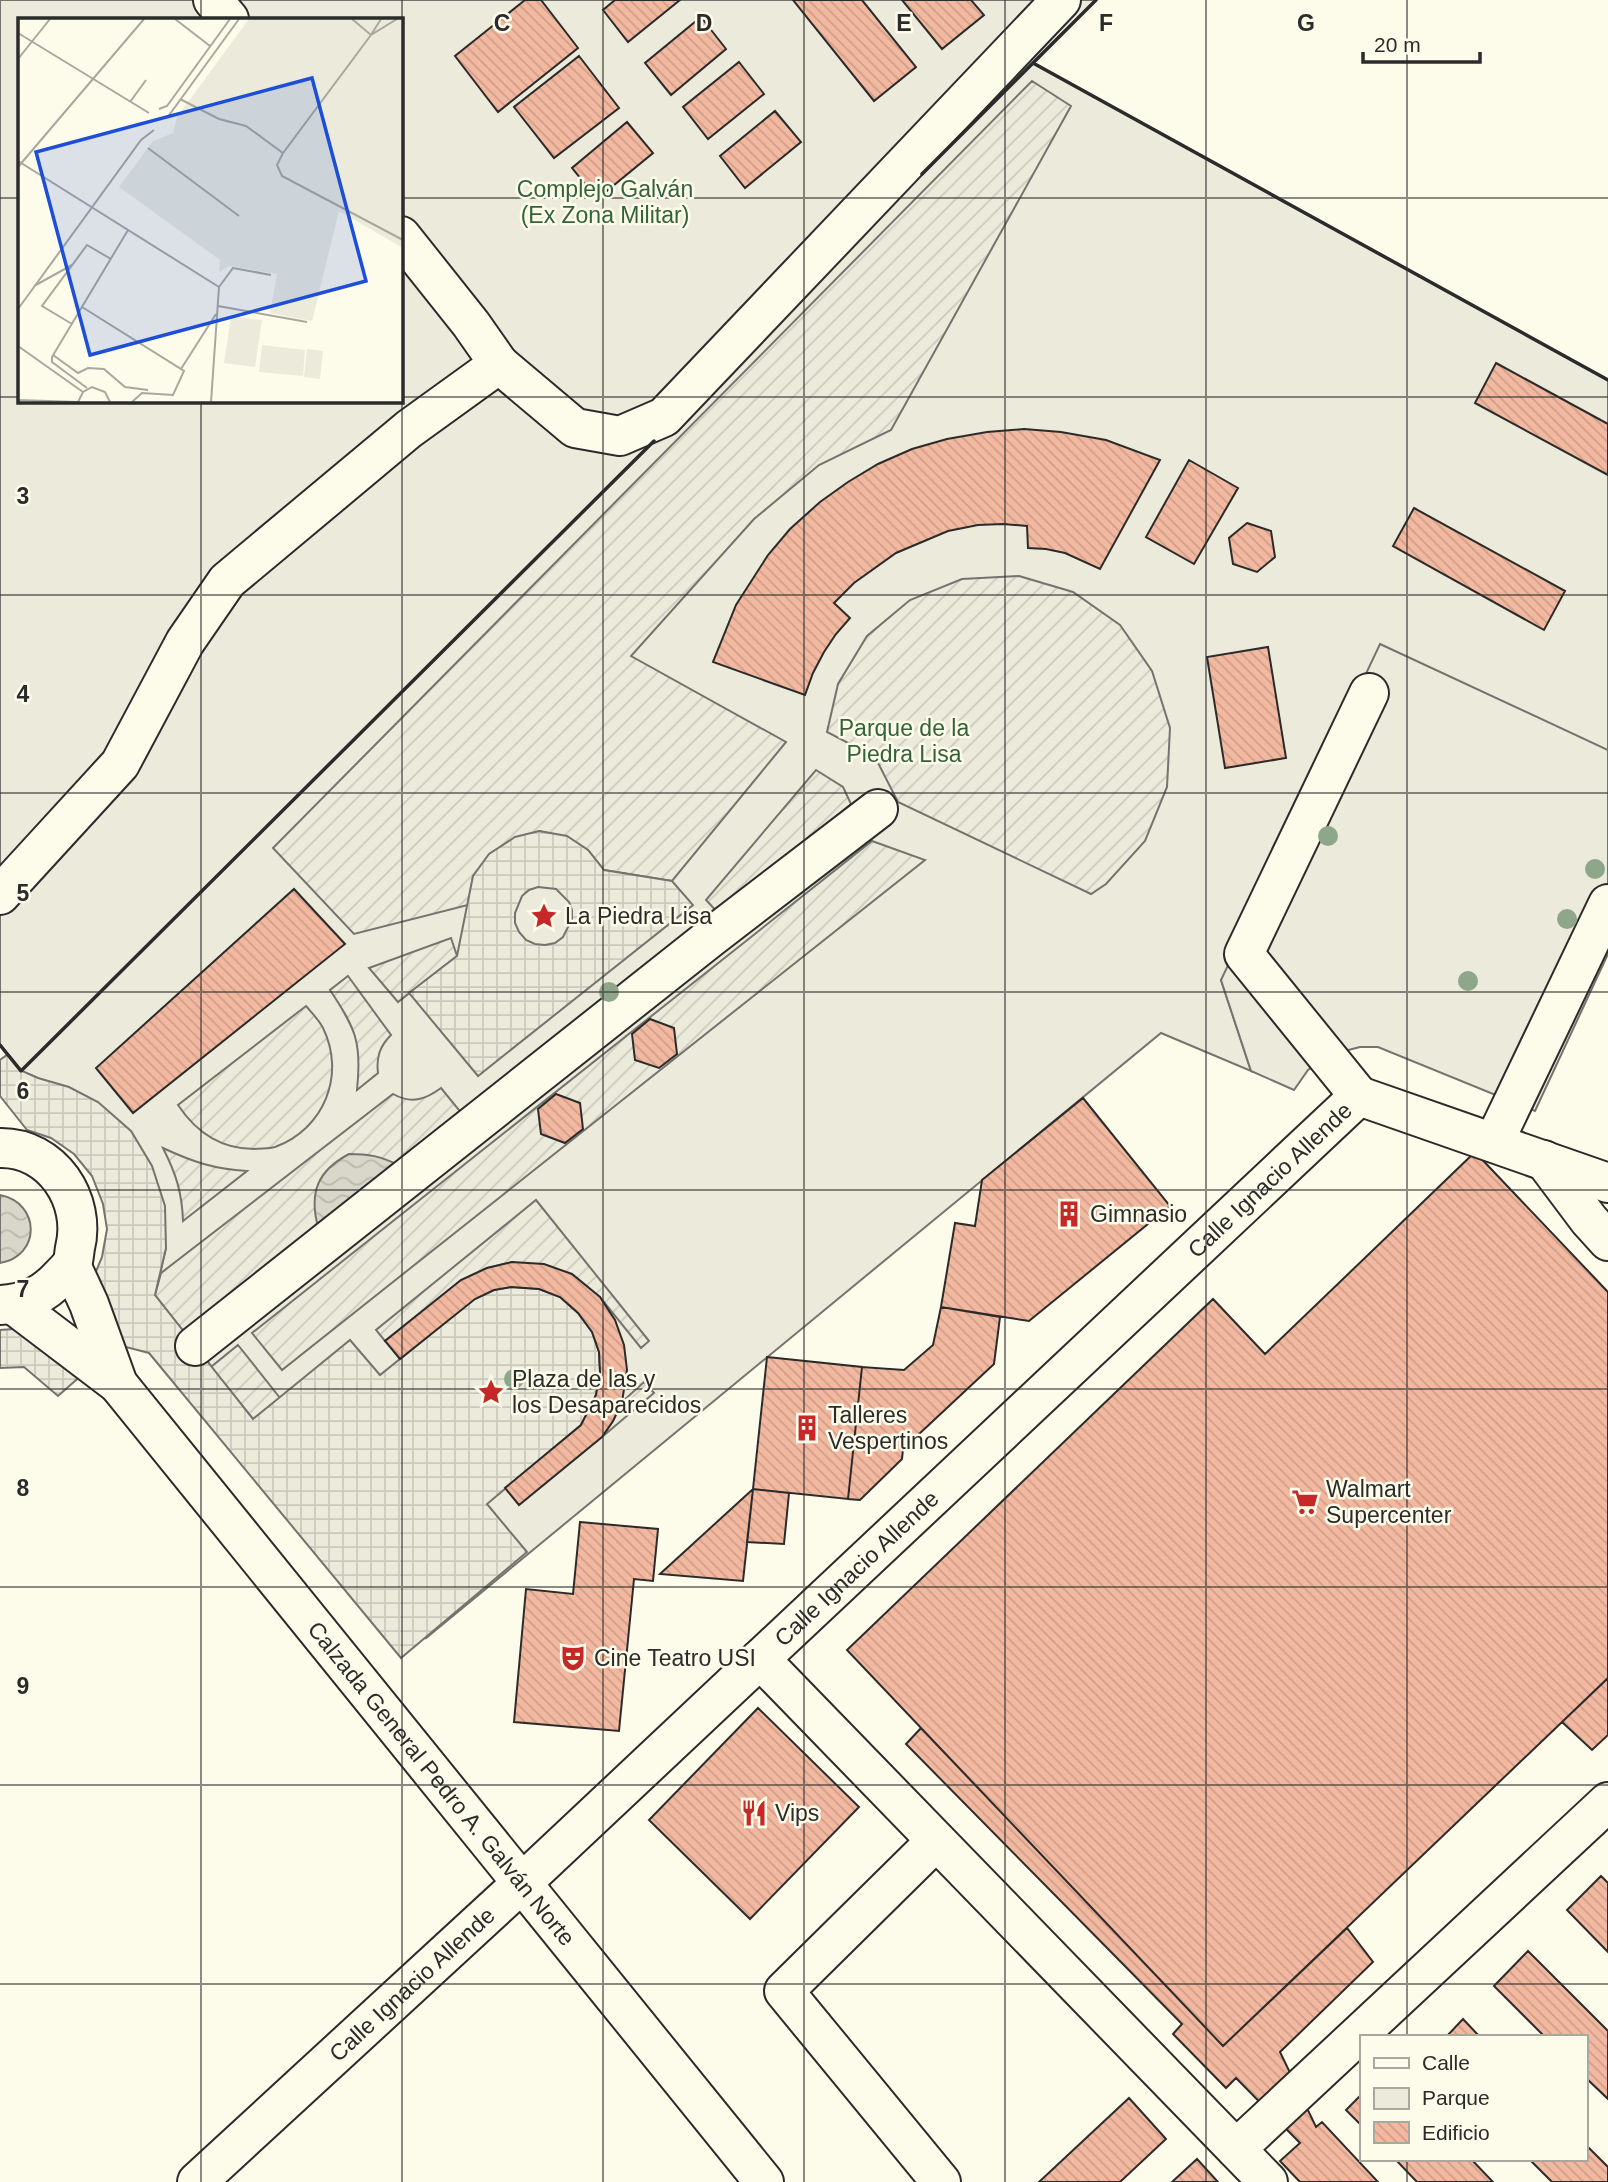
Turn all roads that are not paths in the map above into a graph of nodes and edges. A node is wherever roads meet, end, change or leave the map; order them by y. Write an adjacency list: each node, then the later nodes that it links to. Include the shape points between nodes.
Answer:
1 (214, 0): 3 (street)
2 (1061, 0): 5 (street, via 664,417 620,436 575,428)
3 (228, 18)
4 (402, 237): 5 (street)
5 (499, 364): 8 (street, via 409,429 227,582 185,642 120,764)
6 (1369, 693): 10 (street, via 1244,954)
7 (878, 808): 18 (street)
8 (0, 895)
9 (1608, 904): 11 (street)
10 (1359, 1096): 11 (street); 20 (street, Calle Ignacio Allende)
11 (1494, 1142): 13 (street)
12 (3, 1144): 16 (street, via 34,1155 55,1170 70,1190 78,1215)
13 (1544, 1160): 14 (street); 15 (street)
14 (1608, 1183)
15 (1608, 1241)
16 (71, 1265): 17 (street, Calzada General Pedro A. Galván Norte, via 36,1297); 19 (street, Calzada General Pedro A. Galván Norte)
17 (7, 1305): 19 (street, Calzada General Pedro A. Galván Norte)
18 (195, 1346)
19 (118, 1384): 23 (street, Calzada General Pedro A. Galván Norte)
20 (760, 1659): 22 (street); 23 (street, Calle Ignacio Allende)
21 (1608, 1802): 25 (street)
22 (936, 1840): 24 (street, via 784,1991); 25 (street)
23 (523, 1882): 26 (street, Calle Ignacio Allende); 27 (street, Calzada General Pedro A. Galván Norte)
24 (906, 2140): 28 (street); 29 (street)
25 (1236, 2149): 30 (street)
26 (197, 2182)
27 (764, 2182)
28 (901, 2182)
29 (941, 2182)
30 (1268, 2182)

